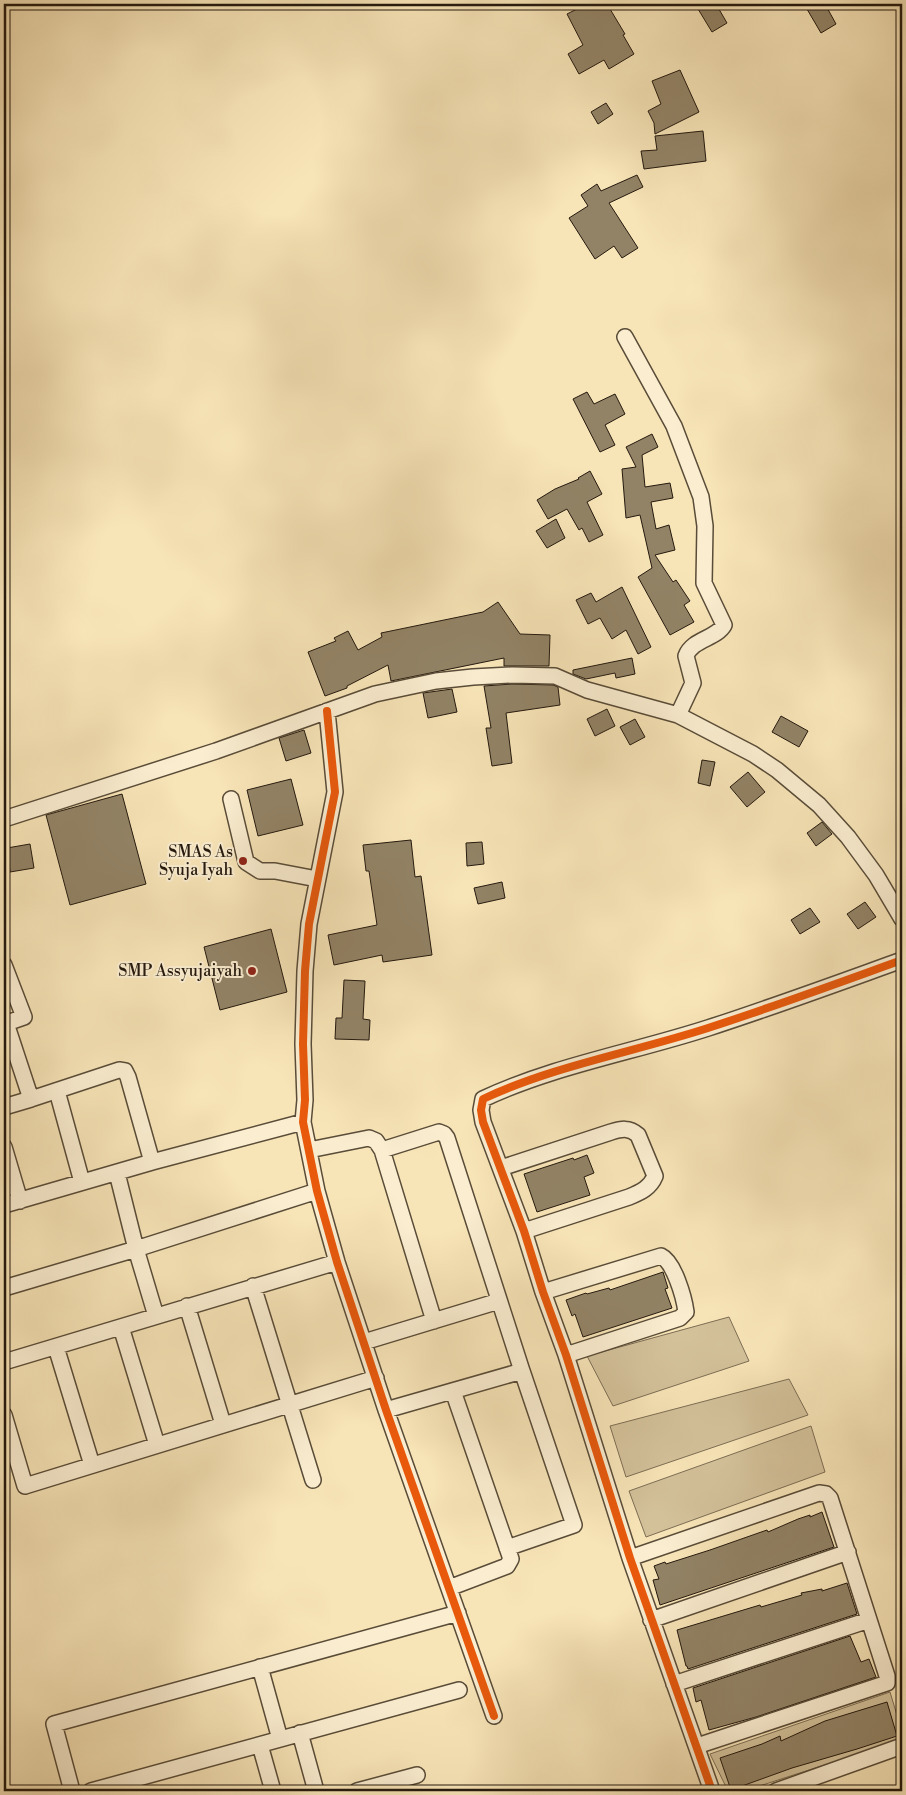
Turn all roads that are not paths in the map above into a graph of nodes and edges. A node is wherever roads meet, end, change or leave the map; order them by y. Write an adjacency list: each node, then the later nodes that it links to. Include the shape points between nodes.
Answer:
1 (625, 337): 3 (street, via 674,426 701,497 705,526 704,583 724,625 687,652 693,683)
2 (327, 710): 3 (street, via 375,694 436,681 512,675 555,676 587,690); 5 (street, via 216,751); 6 (street, via 335,792)
3 (678, 715): 7 (street, via 777,770 819,805 876,875)
4 (231, 799): 6 (street, via 246,862 260,871)
5 (4, 819)
6 (317, 879): 14 (street, via 305,972 303,1044 306,1100)
7 (902, 919)
8 (902, 960): 19 (street, via 709,1028 586,1063 483,1099 483,1122)
9 (4, 965): 10 (street, via 24,1016)
10 (5, 1024): 12 (street)
11 (57, 1091): 12 (street); 18 (street, via 124,1071); 21 (street)
12 (31, 1099): 13 (street)
13 (4, 1107)
14 (303, 1122): 16 (street); 18 (street)
15 (4, 1147): 23 (street)
16 (309, 1150): 17 (street, via 369,1138 376,1141); 22 (street)
17 (382, 1150): 31 (street, via 439,1132 444,1134); 34 (street)
18 (152, 1162): 20 (street)
19 (501, 1168): 25 (street); 25 (street, via 626,1128 638,1135 655,1176 644,1191)
20 (117, 1172): 21 (street); 26 (street)
21 (82, 1182): 23 (street)
22 (317, 1191): 26 (street); 27 (street)
23 (20, 1201): 24 (street)
24 (4, 1205)
25 (524, 1231): 30 (street)
26 (136, 1249): 29 (street); 33 (street)
27 (337, 1262): 28 (street); 36 (street)
28 (254, 1286): 32 (street); 43 (street)
29 (4, 1288)
30 (543, 1292): 38 (street); 38 (street, via 660,1256 666,1258 672,1267 685,1301 686,1312 680,1318)
31 (500, 1302): 34 (street); 40 (street)
32 (187, 1306): 33 (street); 46 (street)
33 (156, 1316): 35 (street)
34 (434, 1321): 36 (street)
35 (121, 1326): 37 (street); 47 (street)
36 (364, 1342): 41 (street)
37 (56, 1347): 39 (street); 48 (street)
38 (566, 1355): 52 (street)
39 (4, 1362)
40 (522, 1371): 42 (street); 50 (street, via 574,1525)
41 (376, 1378): 43 (street); 44 (street)
42 (453, 1391): 44 (street); 50 (street)
43 (290, 1404): 46 (street); 49 (street)
44 (386, 1410): 53 (street)
45 (4, 1415): 48 (street, via 26,1486)
46 (223, 1424): 47 (street)
47 (157, 1445): 48 (street)
48 (92, 1465)
49 (313, 1480)
50 (507, 1548): 53 (street, via 511,1559 507,1566)
51 (848, 1552): 52 (street, via 830,1498 819,1493); 55 (street); 56 (street)
52 (630, 1558): 55 (street)
53 (449, 1588): 54 (street)
54 (458, 1612): 57 (street); 62 (street)
55 (651, 1620): 60 (street)
56 (869, 1620): 59 (street); 60 (street)
57 (260, 1667): 64 (street); 70 (street, via 54,1724)
58 (902, 1671): 59 (street)
59 (888, 1676): 66 (street, via 886,1684)
60 (674, 1684): 66 (street)
61 (459, 1690): 63 (street)
62 (494, 1716)
63 (300, 1733): 64 (street); 73 (street)
64 (280, 1739): 65 (street)
65 (260, 1744): 71 (street); 72 (street)
66 (697, 1746): 75 (street)
67 (902, 1746): 69 (street)
68 (417, 1775): 74 (street)
69 (810, 1786): 76 (street)
70 (72, 1791)
71 (91, 1791)
72 (273, 1791)
73 (316, 1791)
74 (357, 1791)
75 (712, 1791)
76 (776, 1791)

